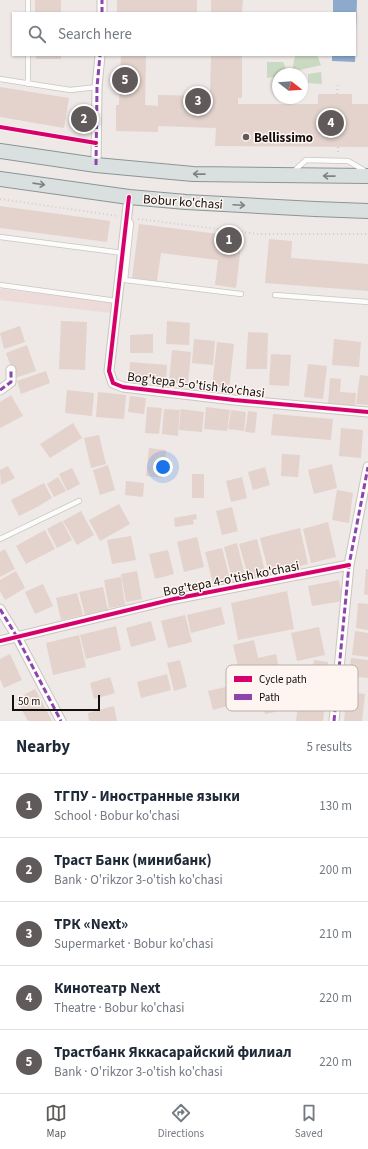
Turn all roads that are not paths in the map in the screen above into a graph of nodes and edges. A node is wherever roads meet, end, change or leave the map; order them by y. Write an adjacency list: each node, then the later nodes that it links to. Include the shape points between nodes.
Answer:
1 (28, 0): 3 (lane)
2 (102, 0): 4 (street)
3 (28, 12)
4 (102, 12)
5 (28, 56): 8 (lane)
6 (100, 56): 9 (street)
7 (0, 79): 8 (lane)
8 (28, 84): 9 (lane, via 70,90)
9 (97, 87): 11 (street)
10 (0, 151): 11 (main road)
11 (96, 165): 13 (main road, one-way to 11, via 193,174)
12 (368, 173): 13 (lane, via 348,162 306,160)
13 (288, 175): 14 (main road, one-way to 13)
14 (368, 176)
15 (0, 179): 16 (main road, Bobur ko'chasi, one-way to 16)
16 (129, 197): 17 (main road, Bobur ko'chasi, one-way to 17); 18 (street, Bog'tepa 5-o'tish ko'chasi)
17 (368, 211)
18 (127, 218): 20 (street, Bog'tepa 5-o'tish ko'chasi); 22 (lane, via 132,223 125,280)
19 (0, 237): 20 (lane)
20 (123, 253): 24 (street, Bog'tepa 5-o'tish ko'chasi)
21 (0, 286): 24 (lane)
22 (241, 294)
23 (275, 295): 25 (lane)
24 (117, 302): 28 (street, Bog'tepa 5-o'tish ko'chasi, via 110,371 113,383 123,387 234,400)
25 (368, 302)
26 (10, 370): 27 (street, via 11,382)
27 (0, 390)
28 (368, 412)
29 (368, 467): 32 (street)
30 (79, 501): 31 (lane)
31 (0, 539)
32 (349, 565): 34 (street, Bog'tepa 4-o'tish ko'chasi, via 174,599); 36 (street)
33 (0, 608): 34 (street)
34 (17, 637): 35 (street, Bog'tepa 4-o'tish ko'chasi); 38 (street)
35 (0, 642)
36 (339, 665)
37 (335, 711): 39 (street)
38 (61, 721)
39 (334, 721)

